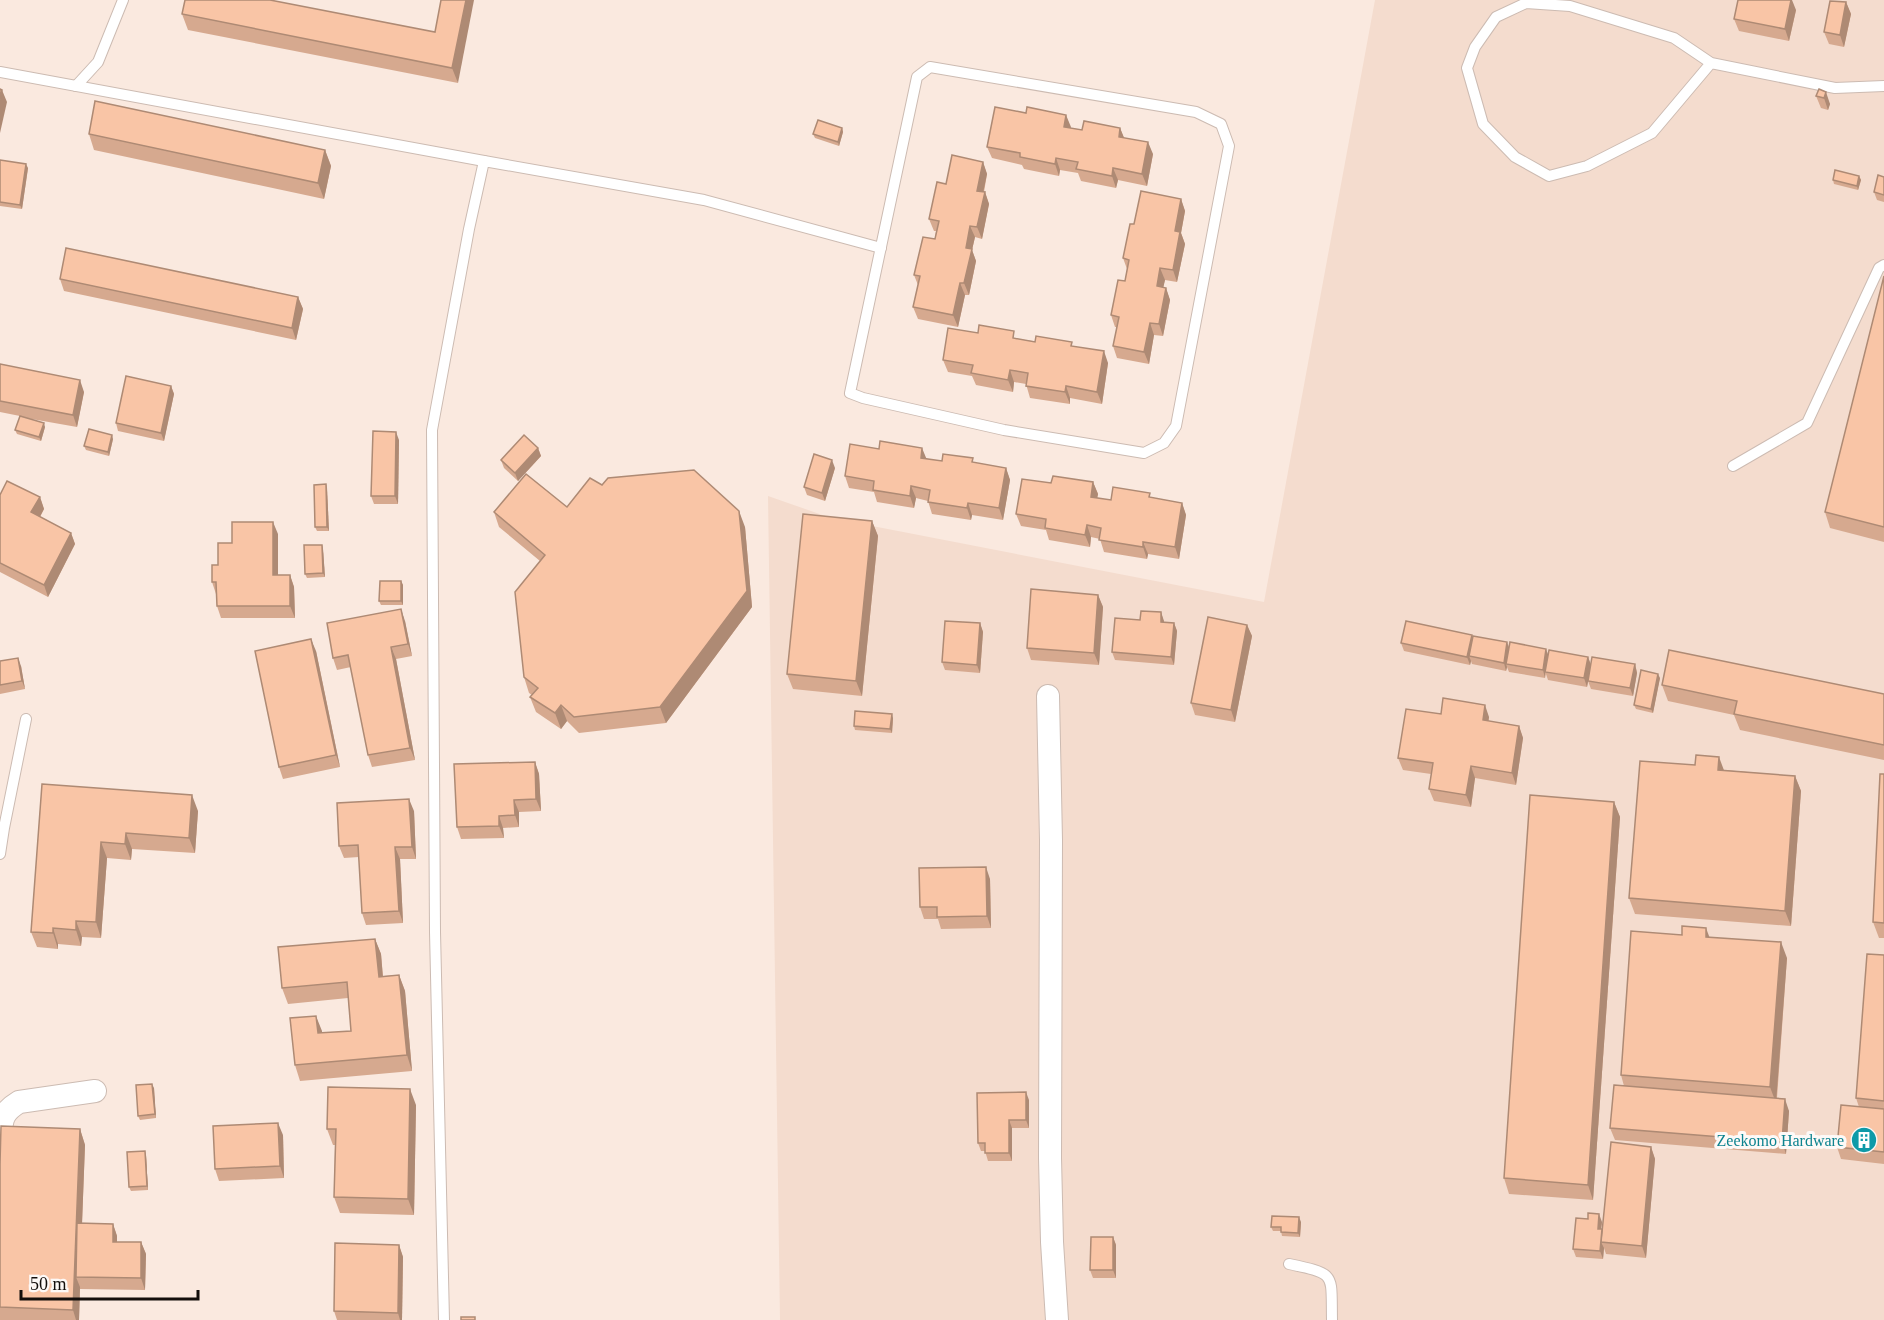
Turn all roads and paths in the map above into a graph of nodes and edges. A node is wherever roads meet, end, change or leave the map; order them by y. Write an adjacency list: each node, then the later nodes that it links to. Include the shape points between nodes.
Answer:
1 (123, 0): 4 (lane, via 98,62)
2 (1711, 63): 2 (lane, via 1652,133 1587,166 1548,176 1515,157 1483,124 1467,68 1475,46 1496,17 1526,3 1570,6 1674,38); 5 (lane, via 1835,88)
3 (0, 72): 4 (lane)
4 (76, 86): 6 (lane)
5 (1884, 86)
6 (484, 161): 7 (lane, via 704,200); 17 (lane, via 432,430 435,932)
7 (881, 248): 7 (lane, via 917,77 930,67 1197,112 1221,124 1229,146 1176,426 1164,443 1144,453 1004,430 850,393)
8 (1884, 266): 9 (lane, via 1807,423)
9 (1733, 466)
10 (1048, 696): 18 (street, via 1050,1158)
11 (26, 719): 12 (lane)
12 (2, 828): 13 (lane)
13 (0, 854)
14 (95, 1091): 15 (street, via 19,1102 3,1116)
15 (0, 1139)
16 (1289, 1264): 19 (lane, via 1315,1269 1331,1280)
17 (444, 1320)
18 (1057, 1320)
19 (1332, 1320)

